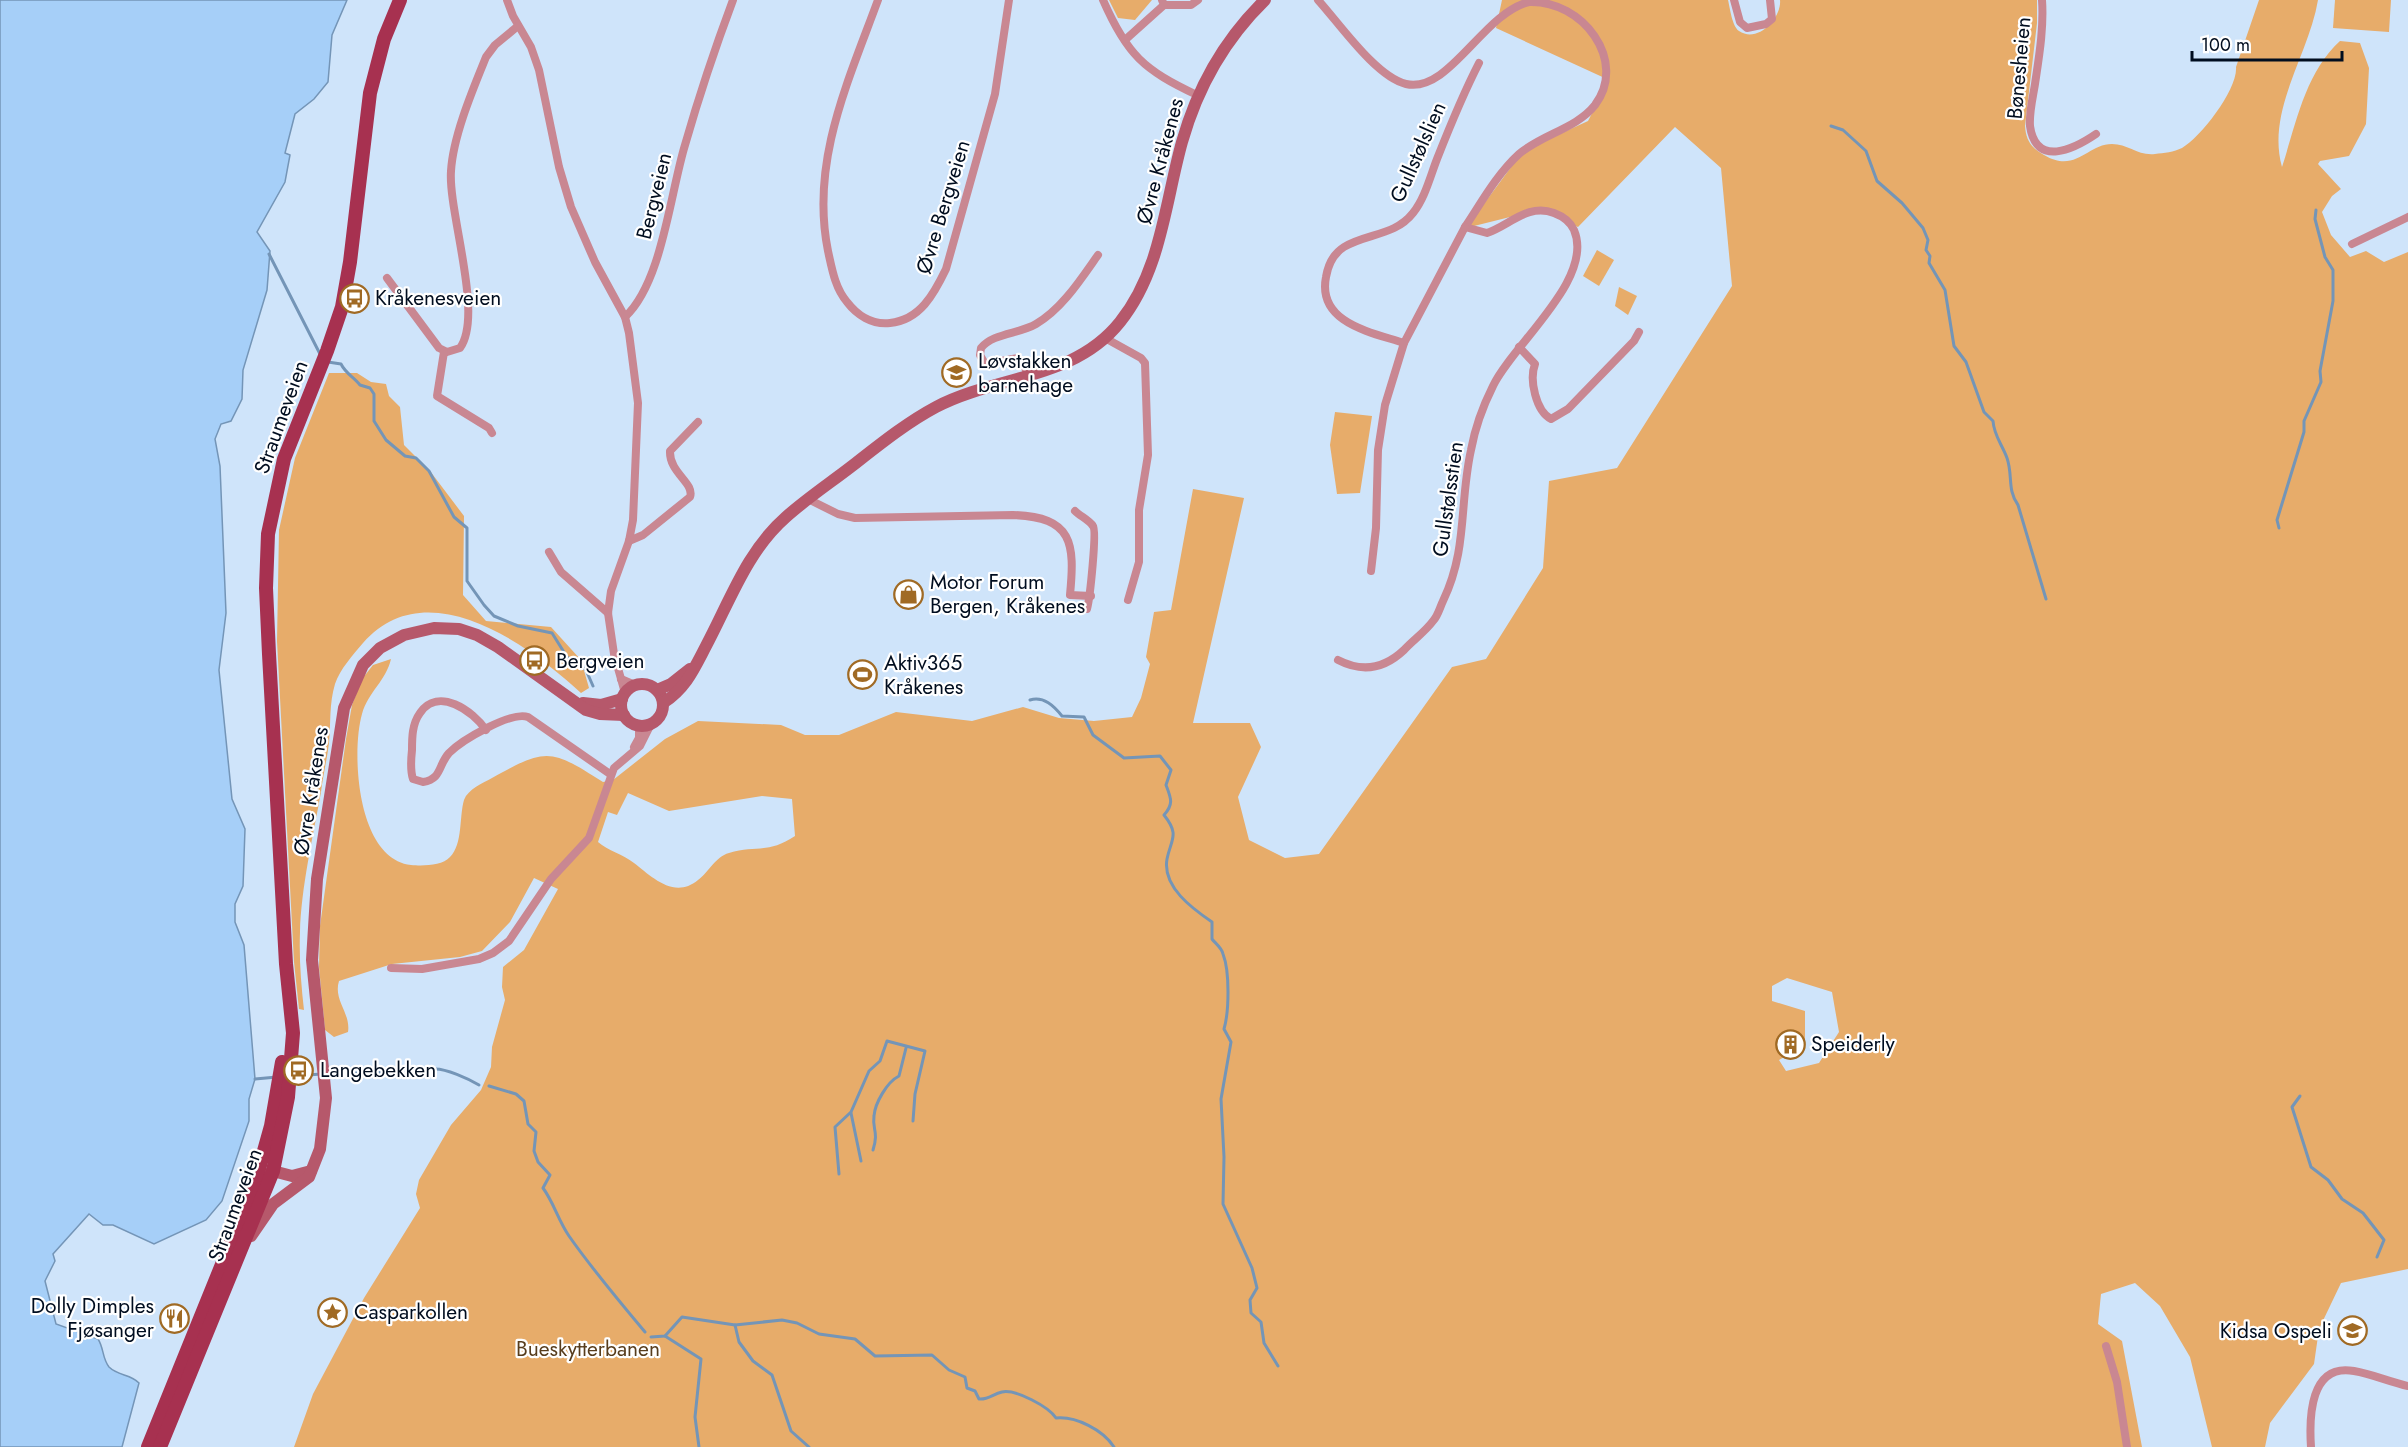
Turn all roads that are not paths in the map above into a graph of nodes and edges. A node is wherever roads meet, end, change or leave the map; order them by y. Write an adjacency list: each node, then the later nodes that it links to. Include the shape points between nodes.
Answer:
1 (400, 0): 52 (main road, Straumeveien, via 384,39 370,93 342,307 287,450 268,534 266,607)
2 (507, 0): 14 (street)
3 (733, 0): 24 (street, Bergveien, via 685,142 655,266 642,297)
4 (878, 0): 5 (street, Øvre Bergveien, via 833,126 823,181 823,208 829,255 843,297 861,316 885,323 902,320 921,309 946,269 995,94)
5 (1009, 0)
6 (1103, 0): 15 (street)
7 (1198, 0): 13 (street, via 1191,5)
8 (1265, 0): 17 (main road, Øvre Kråkenes, via 1226,48)
9 (1318, 0): 20 (street, via 1388,76 1406,84 1437,80 1491,23 1510,8 1532,1 1547,0 1567,7 1597,32 1606,71 1596,104 1576,121 1519,154)
10 (1734, 0): 11 (street, via 1740,22 1747,28 1772,19)
11 (1770, 0)
12 (2042, 0): 18 (street, Bønesheien, via 2030,114 2034,139 2058,153 2078,147)
13 (1163, 3): 15 (street)
14 (518, 26): 24 (street, via 539,70 571,207); 29 (street, via 486,57 454,150 451,178 463,258 467,324 462,346)
15 (1125, 40): 17 (street, via 1134,55 1152,71)
16 (1479, 63): 27 (street, Gullstølslien, via 1414,211 1392,231 1345,246 1328,268 1326,293 1342,321)
17 (1197, 95): 26 (main road, Øvre Kråkenes, via 1157,250 1141,292)
18 (2096, 134)
19 (2408, 217): 21 (street)
20 (1465, 227): 27 (street); 28 (street, Gullstølsstien, via 1487,233 1531,210 1546,210 1563,217 1574,230 1577,243 1570,278)
21 (2352, 244)
22 (1098, 255): 30 (street, via 1044,319 989,340 981,348 985,364 1018,358)
23 (387, 278): 29 (street)
24 (625, 317): 35 (street, via 638,403)
25 (1640, 332): 28 (street, via 1576,401 1551,419 1540,408 1535,364)
26 (1105, 338): 30 (main road, Øvre Kråkenes, via 1074,360); 39 (street, via 1145,363 1148,455 1139,510 1139,562)
27 (1404, 343): 37 (street, via 1385,405 1378,450)
28 (1520, 347): 43 (street, Gullstølsstien, via 1494,385 1479,419 1470,451 1462,544 1453,580 1434,620 1392,662 1374,668 1351,667)
29 (444, 352): 32 (street, via 436,396 486,425)
30 (1028, 377): 33 (main road, Øvre Kråkenes, via 936,407)
31 (698, 422): 35 (street, via 670,450 670,462 689,485 690,497 643,535)
32 (492, 433)
33 (808, 499): 38 (street, via 855,518 1013,515 1048,520 1063,530 1070,541 1074,565 1070,595); 42 (main road, Øvre Kråkenes, via 773,529 753,554)
34 (1075, 511): 38 (street, via 1094,527)
35 (629, 541): 41 (street, via 614,581)
36 (549, 552): 41 (street, via 561,572)
37 (1371, 571)
38 (1091, 596): 40 (street)
39 (1128, 600)
40 (1088, 609)
41 (608, 613): 45 (street, via 614,654)
42 (699, 659): 44 (main road, Øvre Kråkenes, via 683,676); 47 (main road, Øvre Kråkenes, via 686,683)
43 (1338, 660)
44 (657, 690): 45 (main road, via 647,684); 47 (main road)
45 (628, 692): 46 (main road, Øvre Kråkenes, via 601,705); 48 (main road)
46 (576, 701): 48 (main road, Øvre Kråkenes, via 592,712); 55 (main road, Øvre Kråkenes, via 488,641 450,628 418,630 391,640 370,657 355,678 344,708 316,879 312,960 326,1098 320,1149)
47 (663, 703): 49 (main road, via 660,715)
48 (624, 715): 49 (main road)
49 (645, 724): 51 (street, via 645,738)
50 (486, 730): 50 (street, via 452,751 435,778 423,782 413,778 413,729 425,708 441,701 455,704 474,716); 51 (street, via 512,717 528,717)
51 (610, 774): 53 (street, via 589,838 551,879 517,932 502,947 486,957 462,963 410,970)
52 (286, 964): 54 (main road, Straumeveien, via 292,1032 288,1097); 56 (main road, Straumeveien, via 277,1099)
53 (391, 968)
54 (273, 1171): 55 (main road, via 292,1176); 56 (main road); 57 (main road, Straumeveien)
55 (311, 1171): 57 (main road, Øvre Kråkenes, via 303,1184 273,1204)
56 (255, 1183): 60 (main road, Straumeveien)
57 (245, 1244): 61 (main road, Straumeveien)
58 (2106, 1346): 62 (street, via 2117,1382)
59 (2408, 1386): 63 (street, via 2353,1371 2337,1371 2325,1377 2319,1383 2313,1405)
60 (148, 1447)
61 (160, 1447)
62 (2127, 1447)
63 (2311, 1447)

